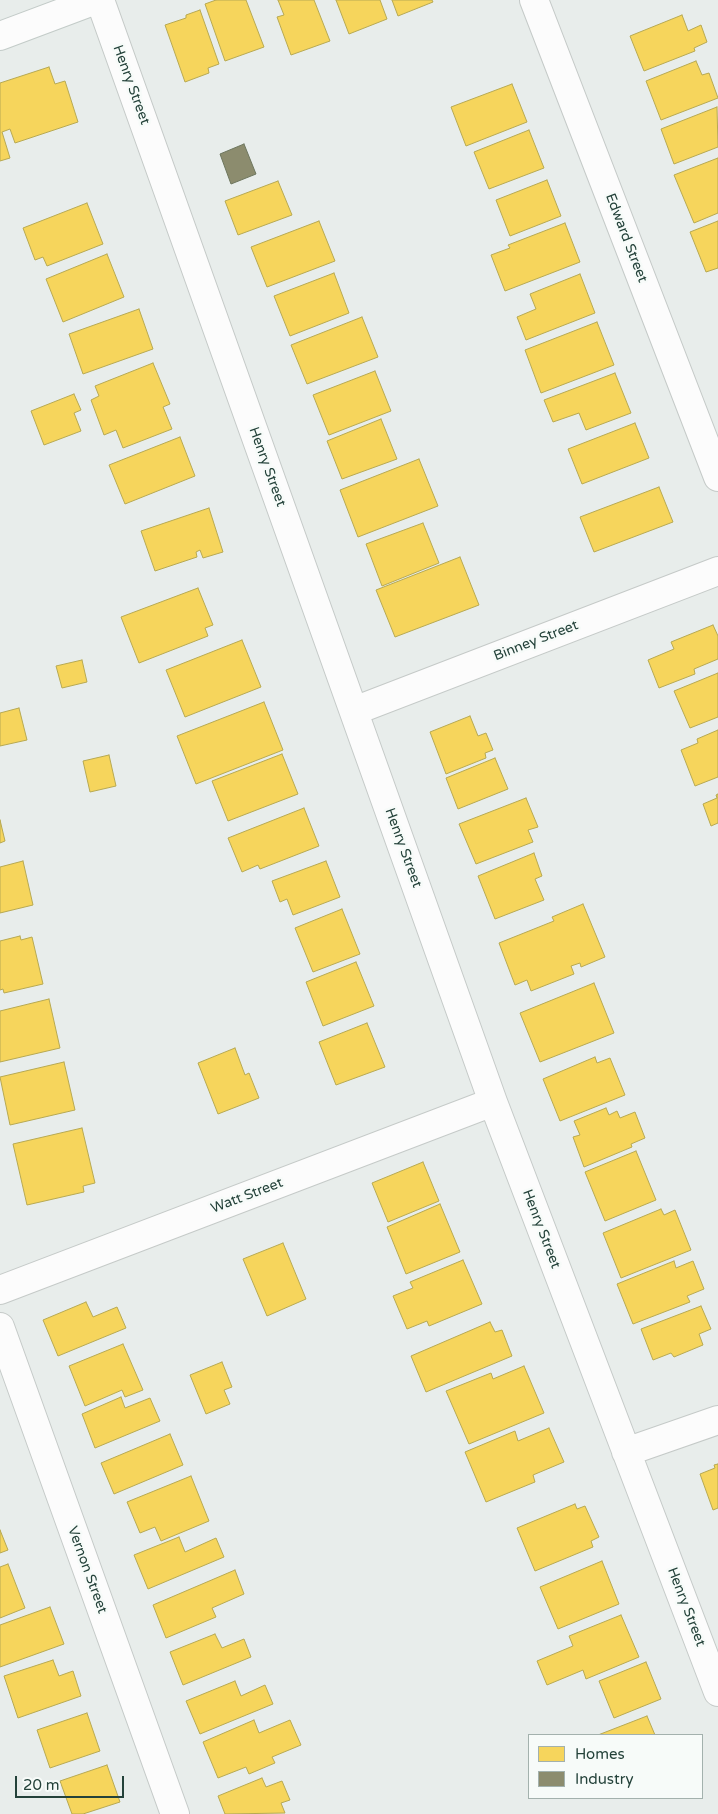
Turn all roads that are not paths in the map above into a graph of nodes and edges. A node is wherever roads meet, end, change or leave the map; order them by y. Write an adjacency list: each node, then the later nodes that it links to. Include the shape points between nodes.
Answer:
1 (96, 0): 4 (street)
2 (100, 0): 7 (street, Henry Street)
3 (534, 0): 5 (street, Edward Street)
4 (0, 36)
5 (718, 477)
6 (718, 570): 7 (street, Binney Street)
7 (354, 711): 8 (street, Henry Street)
8 (493, 1102): 9 (street, Watt Street); 12 (street, Henry Street)
9 (0, 1290)
10 (0, 1327): 14 (street, Vernon Street)
11 (718, 1420): 12 (street)
12 (626, 1452): 13 (street, Henry Street)
13 (718, 1692)
14 (175, 1814)

